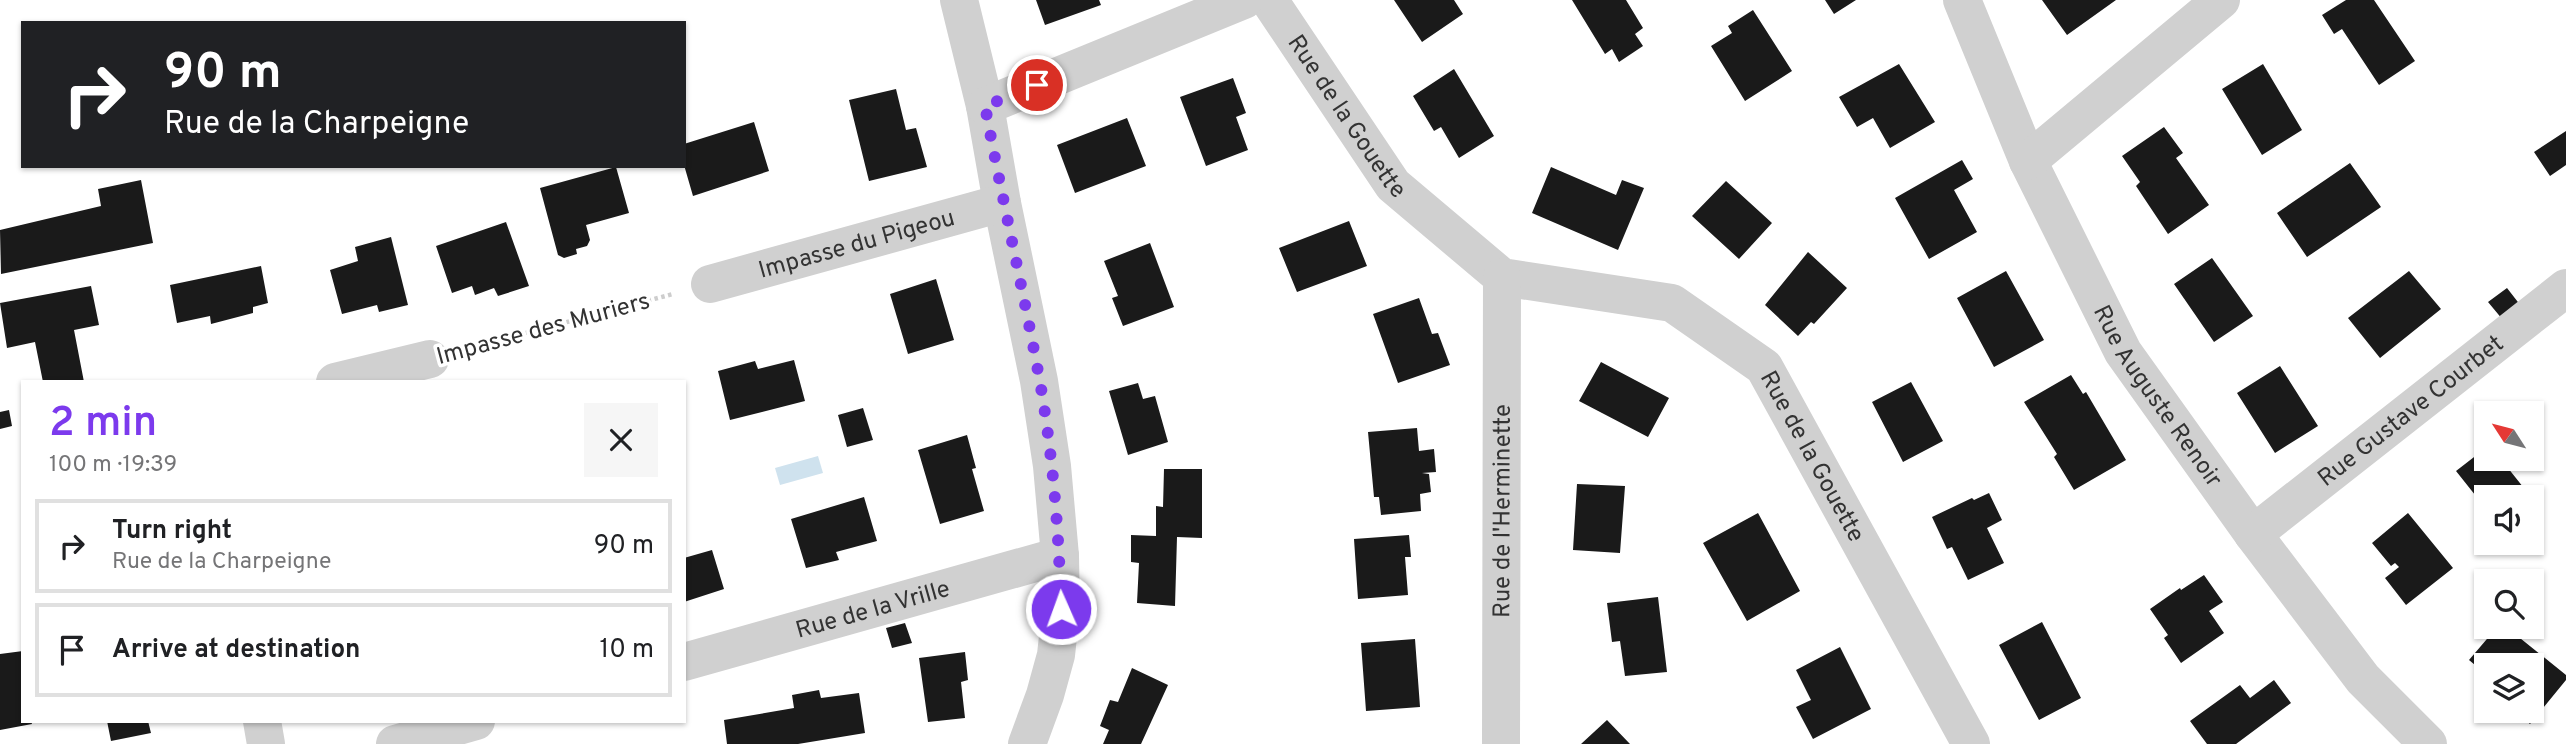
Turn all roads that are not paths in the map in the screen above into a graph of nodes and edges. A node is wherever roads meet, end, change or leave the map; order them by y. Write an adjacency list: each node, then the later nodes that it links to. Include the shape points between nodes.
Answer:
1 (959, 0): 6 (street)
2 (1244, 0): 6 (street)
3 (1269, 0): 9 (street, Rue de la Gouette, via 1393,185)
4 (1962, 0): 7 (street, Rue Auguste Renoir)
5 (2221, 0): 7 (street)
6 (985, 106): 8 (street)
7 (2028, 161): 14 (street, Rue Auguste Renoir, via 2123,352)
8 (1002, 203): 10 (street, Impasse du Pigeou); 15 (street, via 1040,381)
9 (1502, 277): 22 (street, Rue de l'Herminette); 23 (street, Rue de la Gouette, via 1672,303 1764,367)
10 (710, 284)
11 (2566, 288): 14 (street, Rue Gustave Courbet)
12 (430, 359): 13 (street, Impasse des Muriers)
13 (343, 380)
14 (2253, 534): 24 (street, Rue Auguste Renoir, via 2363,679)
15 (1060, 556): 16 (street, Rue de la Vrille); 21 (street, via 1056,655)
16 (686, 661)
17 (262, 723): 19 (street)
18 (469, 723): 20 (street)
19 (266, 744)
20 (395, 744)
21 (1027, 744)
22 (1501, 744)
23 (1971, 744)
24 (2428, 744)

